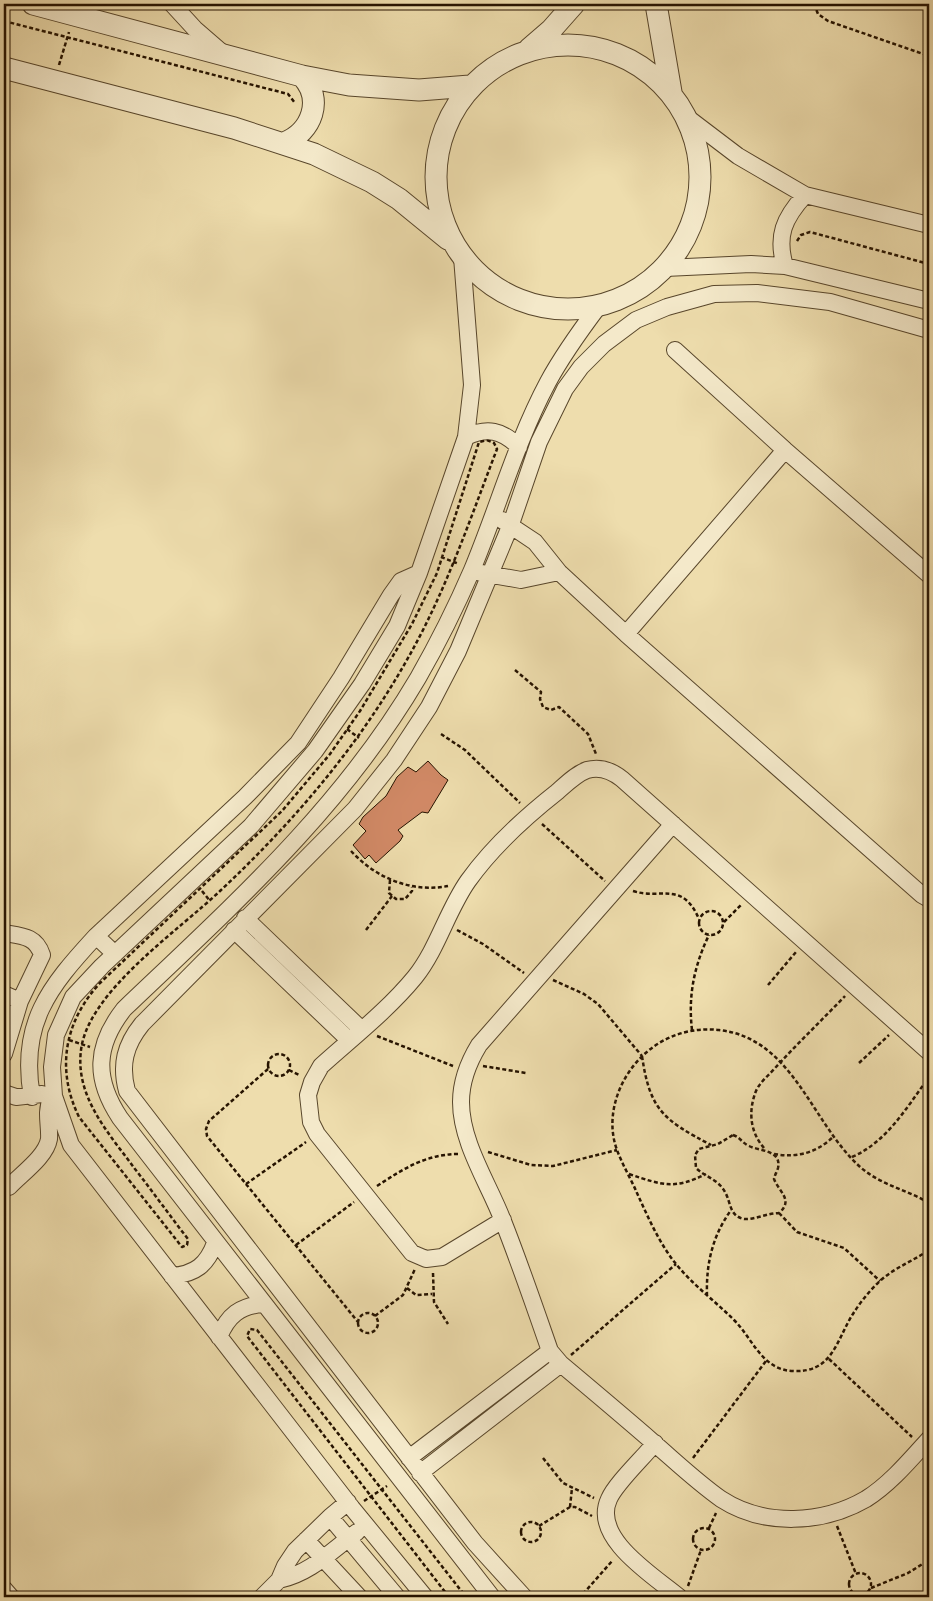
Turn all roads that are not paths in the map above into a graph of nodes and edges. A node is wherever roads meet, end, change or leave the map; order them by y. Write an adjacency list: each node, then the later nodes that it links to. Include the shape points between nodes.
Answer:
1 (33, 4): 6 (street)
2 (172, 4): 6 (street)
3 (574, 4): 5 (street)
4 (656, 4): 10 (street)
5 (529, 50): 9 (street, via 497,64); 10 (street, via 580,44 597,49 630,59)
6 (225, 55): 8 (street)
7 (4, 68): 12 (street)
8 (302, 76): 9 (street, via 372,88 419,90); 12 (street, via 311,89 312,114 299,135)
9 (470, 86): 15 (street, via 448,119 436,156 436,196)
10 (671, 92): 11 (street)
11 (688, 118): 13 (street, via 738,156); 18 (street, via 700,156 700,197 688,235)
12 (284, 143): 15 (street, via 372,182)
13 (805, 195): 14 (street); 17 (street, via 790,211 784,226 780,251)
14 (929, 226)
15 (448, 239): 16 (street)
16 (462, 257): 20 (street, via 500,291 547,308); 23 (street, via 472,385)
17 (785, 266): 18 (street, via 751,264); 19 (street)
18 (665, 268): 20 (street, via 634,292)
19 (929, 300)
20 (598, 306): 24 (street, via 548,382)
21 (929, 330): 27 (street, via 830,302 757,293 714,294 667,307 636,320 604,344 565,389 539,442)
22 (675, 350): 25 (street)
23 (466, 437): 24 (street, via 488,430 508,437); 29 (street)
24 (519, 447): 26 (street)
25 (785, 450): 31 (street); 33 (street)
26 (493, 515): 27 (street); 28 (street)
27 (511, 524): 30 (street, via 535,542); 32 (street)
28 (472, 570): 32 (street); 51 (street, via 418,678 372,748 307,831 124,1009 104,1043 102,1083 109,1102)
29 (419, 572): 38 (street, via 401,580 390,595 298,743); 39 (street, via 397,626 342,725 196,884)
30 (559, 572): 32 (street, via 520,580); 33 (street)
31 (929, 575)
32 (490, 576): 36 (street, via 458,651 429,707 394,760 355,809)
33 (626, 634): 35 (street)
34 (673, 824): 42 (street, via 615,773 596,768 576,776 530,813 468,880 414,978); 44 (street); 50 (street, via 479,1045 467,1068 461,1103 463,1121)
35 (929, 899)
36 (239, 924): 42 (street); 61 (street, via 133,1035 123,1062 127,1091)
37 (4, 933): 41 (street, via 31,938 39,944 42,955)
38 (96, 936): 39 (street); 48 (street, via 63,972 34,1023 29,1077)
39 (114, 954): 47 (street, via 73,997 52,1067)
40 (4, 994): 41 (street)
41 (20, 1001): 43 (street)
42 (355, 1035): 50 (street, via 321,1066 312,1082 308,1108 317,1134 406,1248 426,1258 442,1257)
43 (6, 1036): 45 (street)
44 (929, 1052)
45 (4, 1054)
46 (4, 1092): 48 (street, via 16,1097)
47 (53, 1093): 48 (street); 49 (street, via 48,1107 47,1146); 52 (street, via 70,1145)
48 (32, 1097)
49 (9, 1187)
50 (503, 1220): 55 (street)
51 (215, 1243): 52 (street, via 210,1257 200,1268 187,1275); 53 (street)
52 (172, 1276): 54 (street)
53 (263, 1304): 54 (street, via 235,1312 224,1323); 77 (street)
54 (219, 1337): 63 (street)
55 (550, 1351): 56 (street); 57 (street)
56 (561, 1364): 59 (street); 60 (street)
57 (438, 1436): 60 (street); 61 (street)
58 (926, 1443): 59 (street, via 887,1483 866,1498 832,1513 787,1519 743,1510 722,1499)
59 (655, 1444): 71 (street, via 610,1497 606,1524 609,1534 623,1549)
60 (448, 1451): 62 (street)
61 (409, 1458): 62 (street)
62 (420, 1473): 78 (street, via 475,1543)
63 (350, 1505): 64 (street); 65 (street)
64 (330, 1517): 66 (street); 67 (street)
65 (366, 1526): 66 (street); 76 (street)
66 (348, 1539): 68 (street); 75 (street)
67 (306, 1540): 68 (street); 69 (street, via 285,1566)
68 (324, 1559): 69 (street, via 295,1576); 74 (street)
69 (279, 1580): 73 (street)
70 (4, 1589): 72 (street)
71 (683, 1594)
72 (11, 1597)
73 (262, 1597)
74 (359, 1597)
75 (397, 1597)
76 (426, 1597)
77 (492, 1597)
78 (524, 1597)

